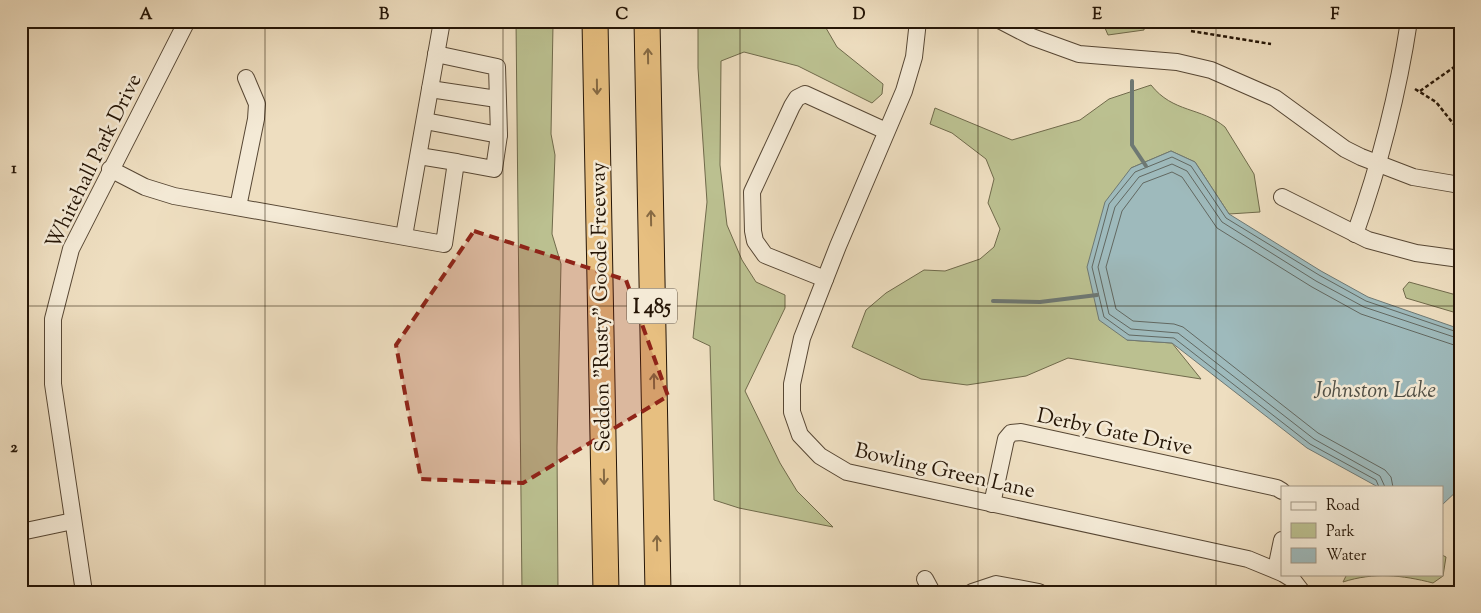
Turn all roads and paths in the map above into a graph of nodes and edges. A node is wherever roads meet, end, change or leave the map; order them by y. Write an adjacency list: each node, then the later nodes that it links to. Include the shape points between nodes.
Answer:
1 (187, 21): 25 (street, Whitehall Park Drive)
2 (442, 21): 10 (street)
3 (595, 21): 40 (highway, Seddon "Rusty" Goode Freeway / I 485, one-way to 40)
4 (647, 21): 41 (highway, I 485, one-way to 4)
5 (918, 21): 19 (street, Bowling Green Lane, via 914,57 904,91)
6 (1002, 21): 24 (street, via 1079,54 1177,62 1211,70 1274,98 1345,149)
7 (1409, 21): 24 (street, via 1401,74)
8 (1190, 31): 9 (path)
9 (1272, 44)
10 (436, 54): 14 (street); 17 (street, via 497,67)
11 (1458, 64): 12 (path); 16 (path)
12 (1460, 70)
13 (246, 78): 28 (street, via 257,104)
14 (430, 88): 17 (street); 18 (street)
15 (1415, 89): 16 (path)
16 (1420, 91): 20 (path, via 1436,102)
17 (497, 99): 21 (street)
18 (425, 121): 21 (street); 22 (street)
19 (886, 131): 32 (street, Bowling Green Lane); 32 (street, via 805,94 792,106 752,192 753,231 759,247 766,255)
20 (1460, 132)
21 (499, 135): 23 (street, via 494,169)
22 (419, 156): 23 (street); 30 (street)
23 (456, 162): 30 (street, via 444,244)
24 (1379, 165): 26 (street, via 1413,177); 29 (street)
25 (110, 169): 28 (street, via 145,187 174,196); 35 (street, Whitehall Park Drive, via 71,249 53,319 53,384)
26 (1460, 185)
27 (1282, 198): 29 (street)
28 (238, 207): 30 (street)
29 (1355, 234): 31 (street, via 1416,253)
30 (404, 236)
31 (1460, 259)
32 (825, 279): 34 (street, Bowling Green Lane, via 802,338 792,384 792,412 800,435 820,456 847,472)
33 (1281, 490): 34 (street, Derby Gate Drive, via 1021,432 1011,433 1006,439)
34 (992, 504): 37 (street, Bowling Green Lane, via 1238,556)
35 (73, 522): 36 (street); 39 (street, Whitehall Park Drive)
36 (21, 532)
37 (1281, 572)
38 (1287, 576): 44 (street, Bowling Green Lane)
39 (84, 592)
40 (606, 592)
41 (658, 592)
42 (972, 592): 43 (street, via 996,584)
43 (1039, 592)
44 (1302, 592)

